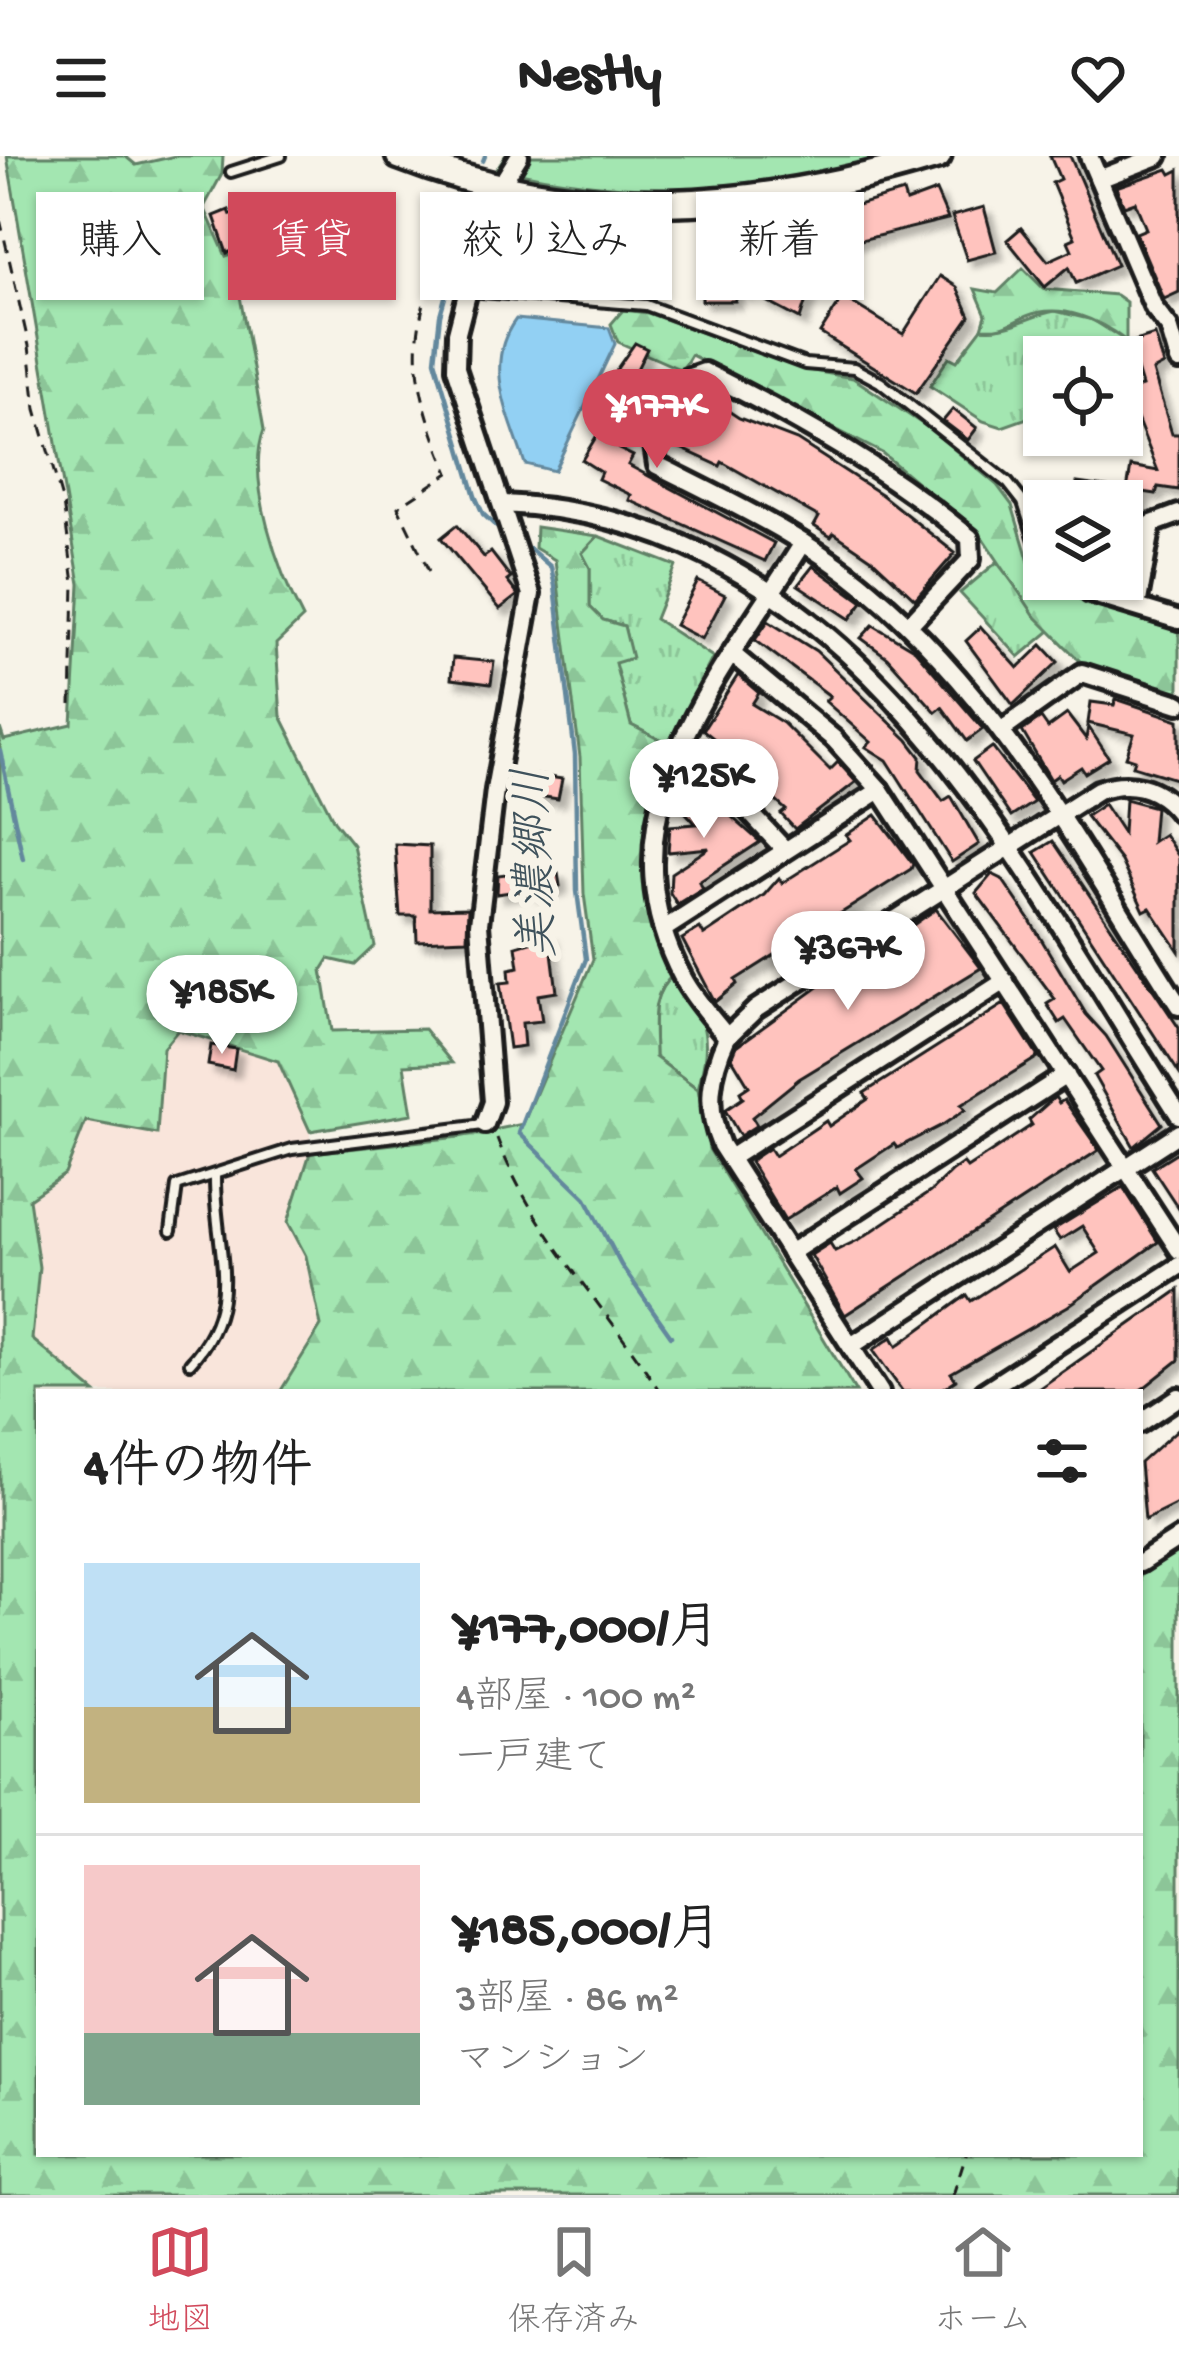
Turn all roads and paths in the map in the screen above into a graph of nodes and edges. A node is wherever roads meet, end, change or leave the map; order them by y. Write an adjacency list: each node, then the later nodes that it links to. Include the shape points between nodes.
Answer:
1 (281, 156): 7 (lane)
2 (398, 156): 8 (main road)
3 (519, 156): 10 (street)
4 (938, 156): 10 (main road, via 819,190 718,203 578,201)
5 (1089, 156): 9 (street)
6 (1158, 156): 9 (street)
7 (231, 172)
8 (467, 178): 10 (main road); 20 (path, via 417,318 419,389 449,472 398,507)
9 (1099, 179): 15 (street)
10 (496, 186): 11 (street)
11 (494, 192)
12 (0, 219): 28 (path, via 71,563)
13 (465, 300): 17 (street, via 456,368)
14 (587, 300): 16 (lane, via 646,305 805,364 854,368)
15 (1179, 361)
16 (1023, 502)
17 (504, 504): 21 (street, via 558,507 622,524); 43 (street, via 531,594 478,924 493,1102)
18 (1179, 514): 23 (street, via 1152,524)
19 (802, 543): 21 (street); 25 (street); 25 (street, via 657,465 654,446 687,378 704,372 813,426 970,538 971,559)
20 (429, 571)
21 (772, 594): 26 (street); 34 (street, via 900,701)
22 (1123, 600): 23 (street)
23 (1137, 606): 24 (street)
24 (1179, 620)
25 (909, 625): 29 (street)
26 (732, 654): 30 (street); 31 (street, via 834,739)
27 (1179, 704): 29 (street, via 1082,673)
28 (71, 705)
29 (1002, 730): 33 (street)
30 (675, 750): 35 (street, via 729,790); 37 (street, via 653,840)
31 (880, 790): 35 (street); 36 (street)
32 (1179, 813): 33 (street, via 1147,788 1114,784)
33 (1058, 816): 34 (street); 39 (street)
34 (1007, 849): 36 (street); 42 (street)
35 (785, 850): 37 (street)
36 (945, 890): 38 (street); 40 (street, via 756,1009)
37 (664, 929): 40 (street, via 685,982)
38 (1005, 981): 41 (street); 45 (street)
39 (1179, 1006)
40 (727, 1037): 45 (street, via 710,1085 712,1124)
41 (1066, 1075): 46 (street); 50 (street)
42 (1179, 1114)
43 (484, 1124): 47 (lane, via 292,1149); 54 (path, via 496,1132 517,1190 551,1244)
44 (1179, 1133): 46 (street)
45 (730, 1158): 50 (street)
46 (1126, 1168): 49 (street); 52 (street)
47 (215, 1176): 48 (lane, via 177,1186); 53 (lane, via 223,1305 209,1342)
48 (171, 1231)
49 (1179, 1250)
50 (790, 1253): 52 (street)
51 (1179, 1266): 56 (street)
52 (850, 1346): 55 (street)
53 (190, 1363)
54 (658, 1389)
55 (878, 1389)
56 (989, 1389)
57 (1179, 1397): 58 (street)
58 (1143, 1421)
59 (1179, 1538): 60 (street)
60 (1143, 1561)
61 (965, 2157): 62 (path)
62 (953, 2195)

